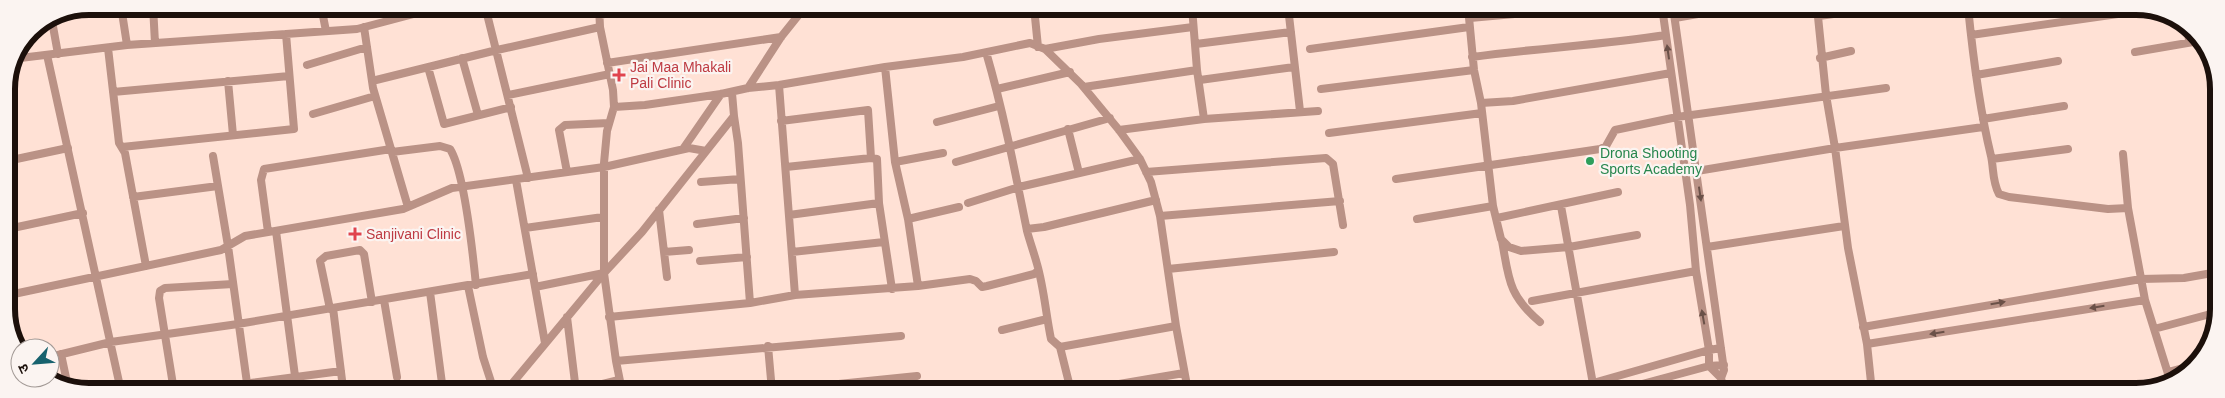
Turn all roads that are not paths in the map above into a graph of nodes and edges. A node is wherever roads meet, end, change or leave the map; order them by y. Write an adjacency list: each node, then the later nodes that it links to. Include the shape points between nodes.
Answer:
1 (123, 15): 38 (street)
2 (153, 15): 36 (street)
3 (323, 15): 27 (street)
4 (410, 15): 23 (street)
5 (487, 15): 43 (street)
6 (599, 15): 24 (street)
7 (798, 15): 32 (street)
8 (1036, 15): 41 (street)
9 (1192, 15): 25 (street)
10 (1289, 15): 28 (street)
11 (1469, 15): 20 (street)
12 (1504, 15): 20 (street)
13 (1663, 15): 30 (street)
14 (1674, 15): 21 (street)
15 (1692, 15): 21 (street)
16 (1826, 15): 19 (street)
17 (1969, 15): 31 (street)
18 (2117, 15): 31 (street)
19 (1819, 16): 52 (street)
20 (1470, 18): 26 (street)
21 (1675, 18): 90 (street)
22 (53, 25): 47 (street)
23 (364, 27): 27 (street); 39 (street)
24 (600, 27): 43 (street); 54 (street)
25 (1193, 27): 37 (street); 41 (street)
26 (1469, 27): 42 (street); 49 (street)
27 (326, 31): 29 (street)
28 (1291, 32): 37 (street); 58 (street)
29 (286, 34): 36 (street); 65 (street)
30 (1666, 35): 49 (street); 62 (street, one-way to 30)
31 (1971, 35): 64 (street)
32 (781, 37): 54 (street); 71 (street)
33 (2189, 37): 34 (street)
34 (2189, 42): 35 (street); 46 (street)
35 (2193, 42)
36 (155, 43): 38 (street)
37 (1196, 44): 59 (street)
38 (128, 45): 40 (street)
39 (367, 46): 55 (street); 68 (street)
40 (108, 48): 47 (street); 75 (street)
41 (1042, 48): 45 (street, via 1030,43); 61 (street)
42 (1310, 49)
43 (497, 50): 51 (street); 78 (street)
44 (1851, 51): 52 (street)
45 (986, 52): 57 (street); 74 (street)
46 (2135, 52)
47 (58, 54): 48 (street)
48 (47, 55): 50 (street); 106 (street)
49 (1472, 57): 60 (street)
50 (22, 58)
51 (462, 58): 56 (street); 91 (street)
52 (1820, 58): 79 (street)
53 (2058, 61): 64 (street)
54 (607, 63): 63 (street)
55 (307, 65)
56 (428, 67): 68 (street); 91 (street, via 444,124)
57 (885, 67): 69 (street); 119 (street)
58 (1294, 67): 66 (street); 87 (street)
59 (1197, 70): 66 (street); 70 (street)
60 (1474, 70): 72 (street); 81 (street)
61 (1070, 72): 70 (street); 74 (street)
62 (1672, 73): 81 (street, via 1513,101); 93 (street)
63 (610, 74): 78 (street); 84 (street)
64 (1976, 74): 99 (street)
65 (289, 76): 67 (street); 103 (street, via 294,129)
66 (1200, 80): 95 (street)
67 (228, 81): 75 (street); 103 (street)
68 (372, 81): 80 (street)
69 (779, 85): 71 (street); 96 (street)
70 (1084, 87): 94 (street)
71 (748, 88): 76 (street)
72 (1321, 88)
73 (1886, 88): 79 (street)
74 (997, 89): 82 (street)
75 (113, 92): 104 (street)
76 (732, 93): 77 (street); 92 (street)
77 (722, 94): 84 (street); 108 (street)
78 (508, 95): 85 (street)
79 (1826, 95): 90 (street); 107 (street)
80 (375, 96): 89 (street); 110 (street)
81 (1481, 103): 88 (street)
82 (999, 106): 97 (street); 105 (street)
83 (2064, 106): 99 (street)
84 (614, 107): 98 (street)
85 (511, 108): 91 (street); 128 (street)
86 (1318, 110): 87 (street)
87 (1300, 111): 95 (street)
88 (1482, 113): 102 (street); 121 (street)
89 (313, 114)
90 (1689, 115): 93 (street); 126 (street)
91 (478, 116)
92 (734, 116): 111 (street); 129 (street)
93 (1677, 117): 121 (street, via 1615,130 1606,146 1600,149); 178 (street)
94 (1110, 118): 100 (street); 101 (street)
95 (1204, 119): 101 (street)
96 (781, 121): 115 (street, via 868,110); 123 (street)
97 (938, 122)
98 (609, 123): 122 (street); 124 (street, via 565,125 559,130)
99 (1983, 123): 107 (street); 118 (street)
100 (1068, 129): 105 (street); 127 (street)
101 (1119, 130): 117 (street)
102 (1329, 133)
103 (233, 135): 104 (street)
104 (122, 147): 137 (street)
105 (1010, 147): 120 (street); 135 (street)
106 (68, 148): 116 (street); 148 (street)
107 (1835, 148): 126 (street); 158 (street)
108 (684, 149): 111 (street); 122 (street)
109 (2068, 150): 118 (street)
110 (392, 151): 134 (street, via 446,146 453,154); 145 (street); 162 (street, via 264,169 261,180)
111 (706, 151): 147 (street)
112 (943, 153): 119 (street)
113 (2123, 154): 146 (street)
114 (213, 156): 133 (street)
115 (871, 158): 123 (street); 140 (street, via 877,159)
116 (15, 159)
117 (1140, 159): 125 (street); 127 (street)
118 (1992, 159): 146 (street, via 1999,194 2108,209)
119 (895, 162): 154 (street)
120 (956, 162)
121 (1488, 164): 130 (street); 143 (street)
122 (604, 167): 124 (street); 151 (street)
123 (786, 167): 149 (street)
124 (567, 172): 128 (street)
125 (1146, 172): 138 (street); 139 (street, via 1320,157 1333,164)
126 (1697, 172): 168 (street, one-way to 168)
127 (1079, 173): 135 (street)
128 (528, 178): 131 (street)
129 (740, 178): 132 (street); 152 (street)
130 (1396, 179)
131 (516, 180): 134 (street); 160 (street)
132 (701, 182)
133 (218, 186): 137 (street); 166 (street)
134 (461, 187): 145 (street, via 440,192); 186 (street)
135 (1019, 187): 141 (street); 161 (street)
136 (1618, 192): 144 (street)
137 (133, 197): 175 (street)
138 (1156, 200): 150 (street); 161 (street)
139 (1340, 201): 150 (street); 157 (street)
140 (879, 203): 149 (street); 165 (street)
141 (968, 203)
142 (959, 206): 154 (street)
143 (1494, 206): 153 (street); 155 (street)
144 (1561, 206): 153 (street); 167 (street)
145 (408, 207): 162 (street)
146 (2128, 208): 184 (street)
147 (659, 210): 170 (street); 179 (street)
148 (83, 213): 159 (street); 182 (street)
149 (789, 215): 171 (street)
150 (1160, 216): 176 (street)
151 (603, 218): 160 (street); 179 (street)
152 (744, 218): 156 (street); 173 (street)
153 (1497, 218): 164 (street)
154 (908, 219): 188 (street)
155 (1417, 219)
156 (697, 224)
157 (1343, 225)
158 (1844, 226): 168 (street); 209 (street)
159 (15, 228)
160 (525, 228): 181 (street)
161 (1027, 229): 177 (street)
162 (272, 232): 166 (street, via 245,236); 202 (street)
163 (1637, 235): 167 (street)
164 (1502, 238): 167 (street, via 1509,247 1521,251); 206 (street, via 1512,290)
165 (884, 242): 171 (street); 190 (street)
166 (228, 246): 175 (street); 185 (street)
167 (1569, 247): 192 (street)
168 (1706, 247): 219 (street)
169 (689, 250): 170 (street)
170 (664, 252): 183 (street)
171 (792, 252): 194 (street)
172 (1334, 252): 176 (street)
173 (747, 257): 174 (street); 199 (street)
174 (700, 261)
175 (146, 266): 182 (street)
176 (1168, 269): 208 (street)
177 (1038, 271): 188 (street, via 982,287 970,279); 205 (street)
178 (1696, 271): 192 (street); 220 (street, one-way to 178)
179 (604, 273): 189 (street); 203 (street); 204 (street)
180 (2210, 273): 184 (street)
181 (533, 274): 186 (street); 189 (street)
182 (97, 276): 193 (street); 214 (street)
183 (667, 277)
184 (2141, 279): 196 (street); 209 (street, one-way to 184)
185 (233, 284): 207 (street); 212 (street, via 165,288 160,291)
186 (476, 285): 187 (street)
187 (468, 286): 191 (street); 240 (street)
188 (918, 286): 190 (street)
189 (535, 287): 215 (street)
190 (892, 289): 194 (street)
191 (430, 292): 195 (street); 239 (street)
192 (1578, 293): 197 (street); 251 (street)
193 (15, 294)
194 (795, 295): 199 (street)
195 (384, 300): 198 (street); 230 (street)
196 (2145, 300): 210 (street); 216 (street, one-way to 216)
197 (1532, 301)
198 (372, 302): 200 (street); 200 (street, via 364,254 360,250 326,256 320,261)
199 (750, 303): 203 (street)
200 (332, 308): 202 (street); 225 (street)
201 (2209, 314): 210 (street)
202 (287, 316): 207 (street); 228 (street)
203 (609, 316): 222 (street)
204 (567, 317): 215 (street); 242 (street)
205 (1047, 319): 211 (street); 218 (street, via 1051,339)
206 (1540, 322)
207 (238, 324): 212 (street); 237 (street)
208 (1176, 326): 218 (street); 226 (street)
209 (1863, 326): 216 (street)
210 (2154, 329): 227 (street)
211 (1002, 330)
212 (165, 334): 214 (street); 236 (street)
213 (901, 336): 217 (street)
214 (111, 342): 221 (street); 235 (street)
215 (545, 343): 241 (street)
216 (1867, 344): 255 (street)
217 (768, 346): 222 (street); 245 (street)
218 (1060, 347): 248 (street)
219 (1721, 348): 220 (street); 223 (street)
220 (1709, 350): 224 (street); 252 (street)
221 (61, 354): 232 (street)
222 (616, 361): 234 (street)
223 (1724, 365): 224 (street); 231 (street)
224 (1709, 366): 231 (street); 253 (street)
225 (341, 371): 228 (street); 238 (street)
226 (1184, 372): 249 (street); 250 (street)
227 (2169, 375)
228 (295, 376): 237 (street)
229 (917, 376): 233 (street)
230 (397, 377)
231 (1721, 378): 254 (street)
232 (66, 379)
233 (902, 379): 246 (street); 247 (street)
234 (619, 380): 243 (street); 244 (street)
235 (119, 383)
236 (173, 383)
237 (247, 383)
238 (342, 383)
239 (442, 383)
240 (491, 383)
241 (512, 383)
242 (574, 383)
243 (607, 383)
244 (620, 383)
245 (771, 383)
246 (859, 383)
247 (902, 383)
248 (1069, 383)
249 (1123, 383)
250 (1186, 383)
251 (1593, 383)
252 (1596, 383)
253 (1648, 383)
254 (1722, 383)
255 (1871, 383)

